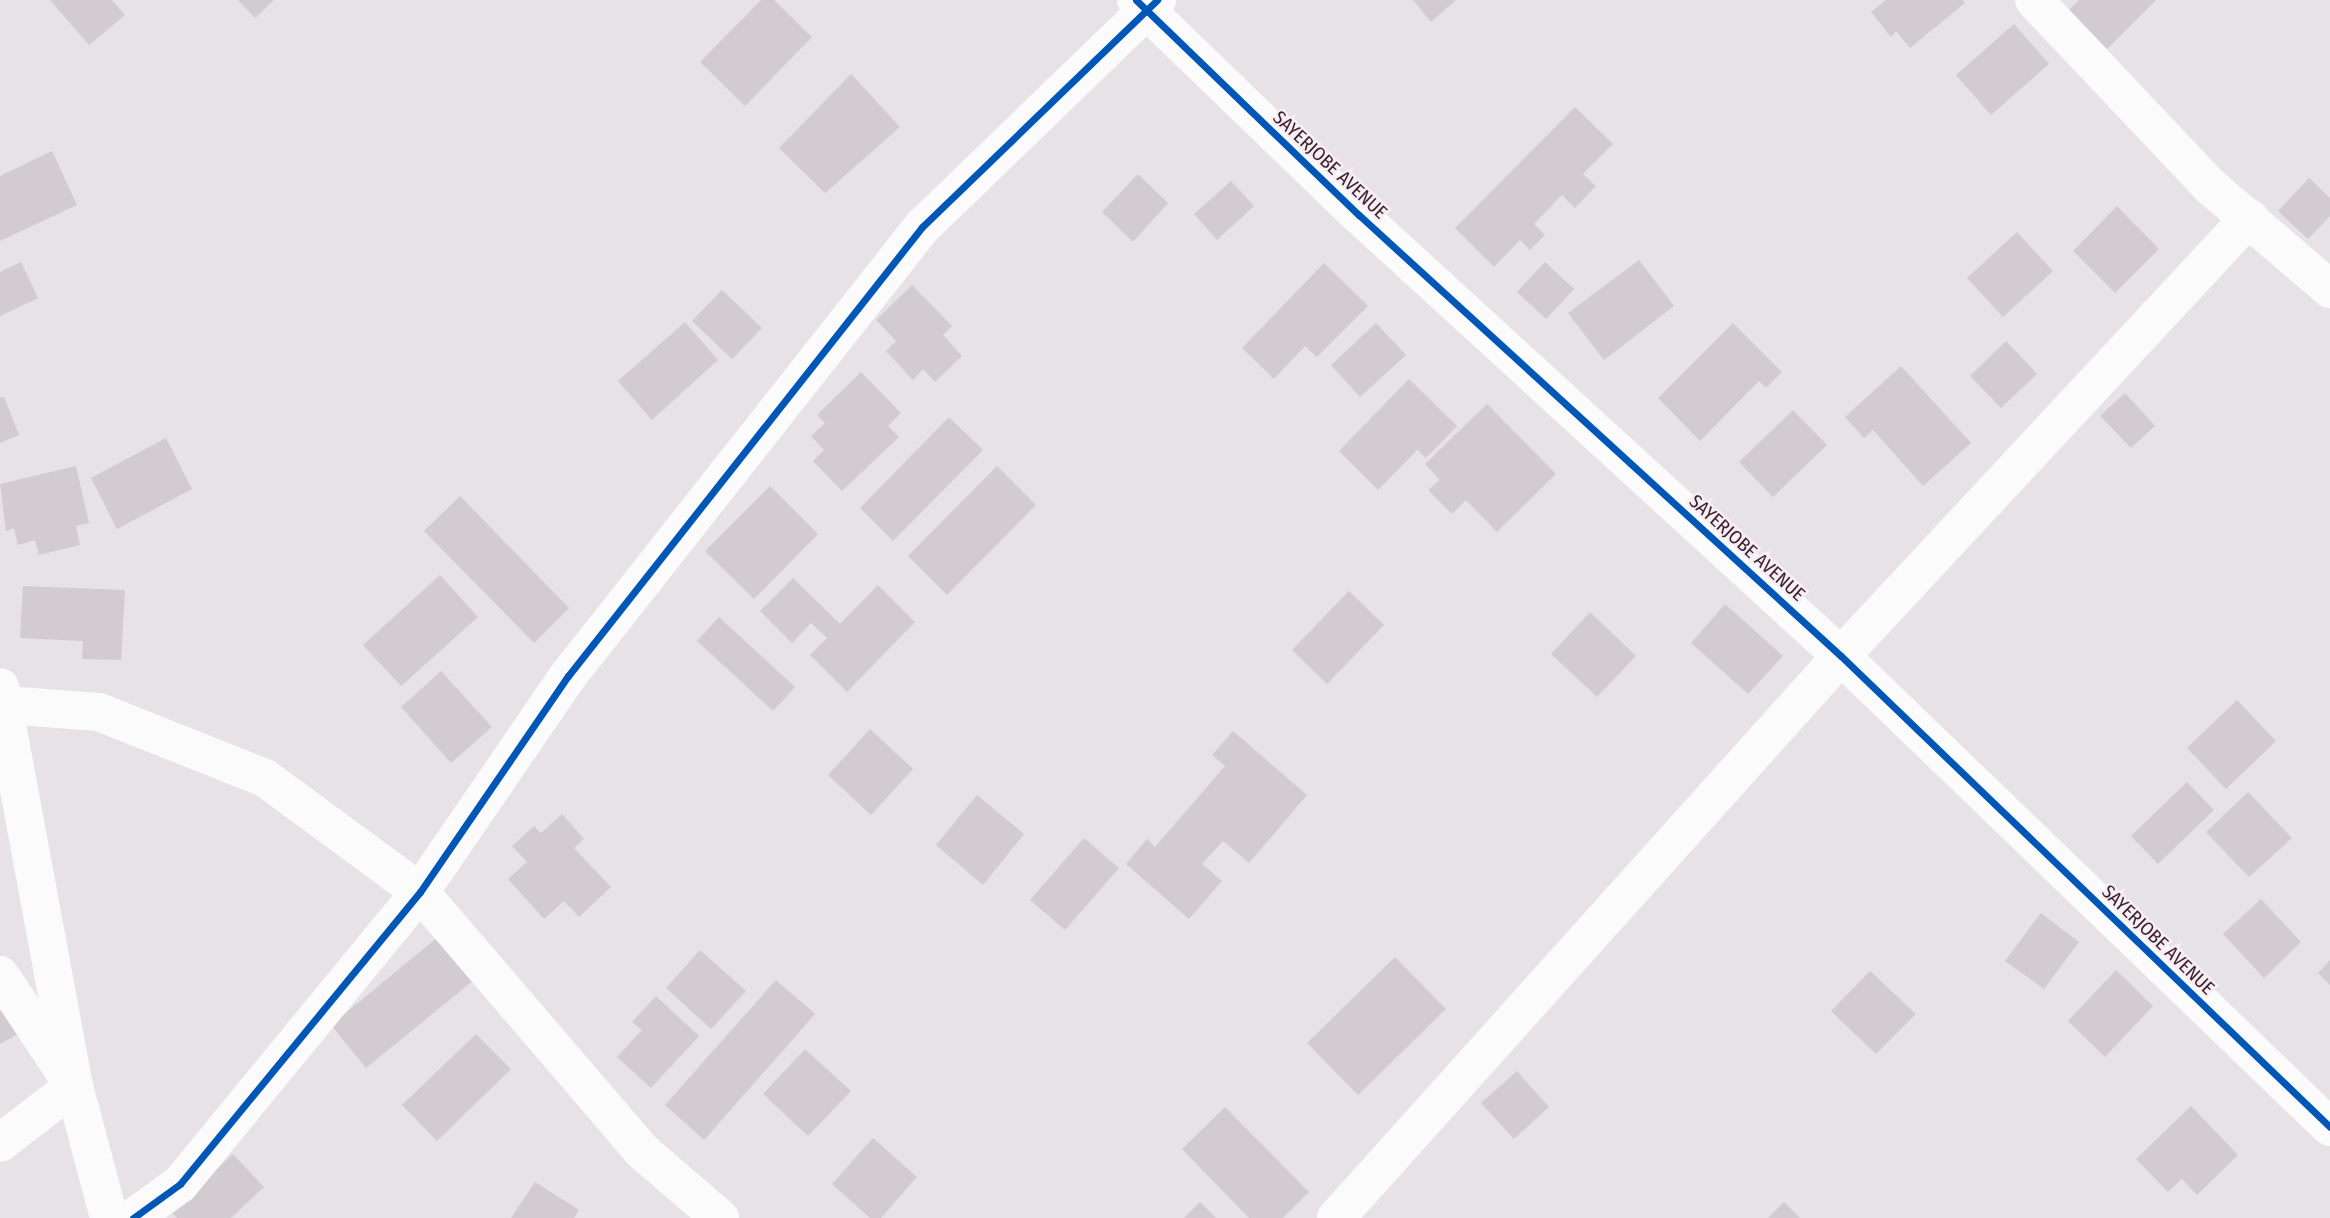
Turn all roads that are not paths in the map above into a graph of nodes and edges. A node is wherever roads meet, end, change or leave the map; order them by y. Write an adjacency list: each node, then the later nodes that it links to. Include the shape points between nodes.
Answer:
1 (2034, 0): 3 (street, via 2211,187)
2 (1147, 4): 5 (street, SAYERJOBE AVENUE, via 1359,215); 7 (street, via 922,227 568,676)
3 (2249, 218): 4 (street); 5 (street)
4 (2330, 289)
5 (1841, 656): 10 (street, SAYERJOBE AVENUE); 15 (street)
6 (2, 696): 7 (street, via 99,712 265,778); 9 (street)
7 (420, 892): 13 (street, via 180,1184); 14 (street, via 642,1150)
8 (0, 975): 9 (street)
9 (74, 1086): 11 (street); 12 (street)
10 (2330, 1127)
11 (0, 1143)
12 (109, 1218)
13 (133, 1218)
14 (720, 1218)
15 (1336, 1218)

